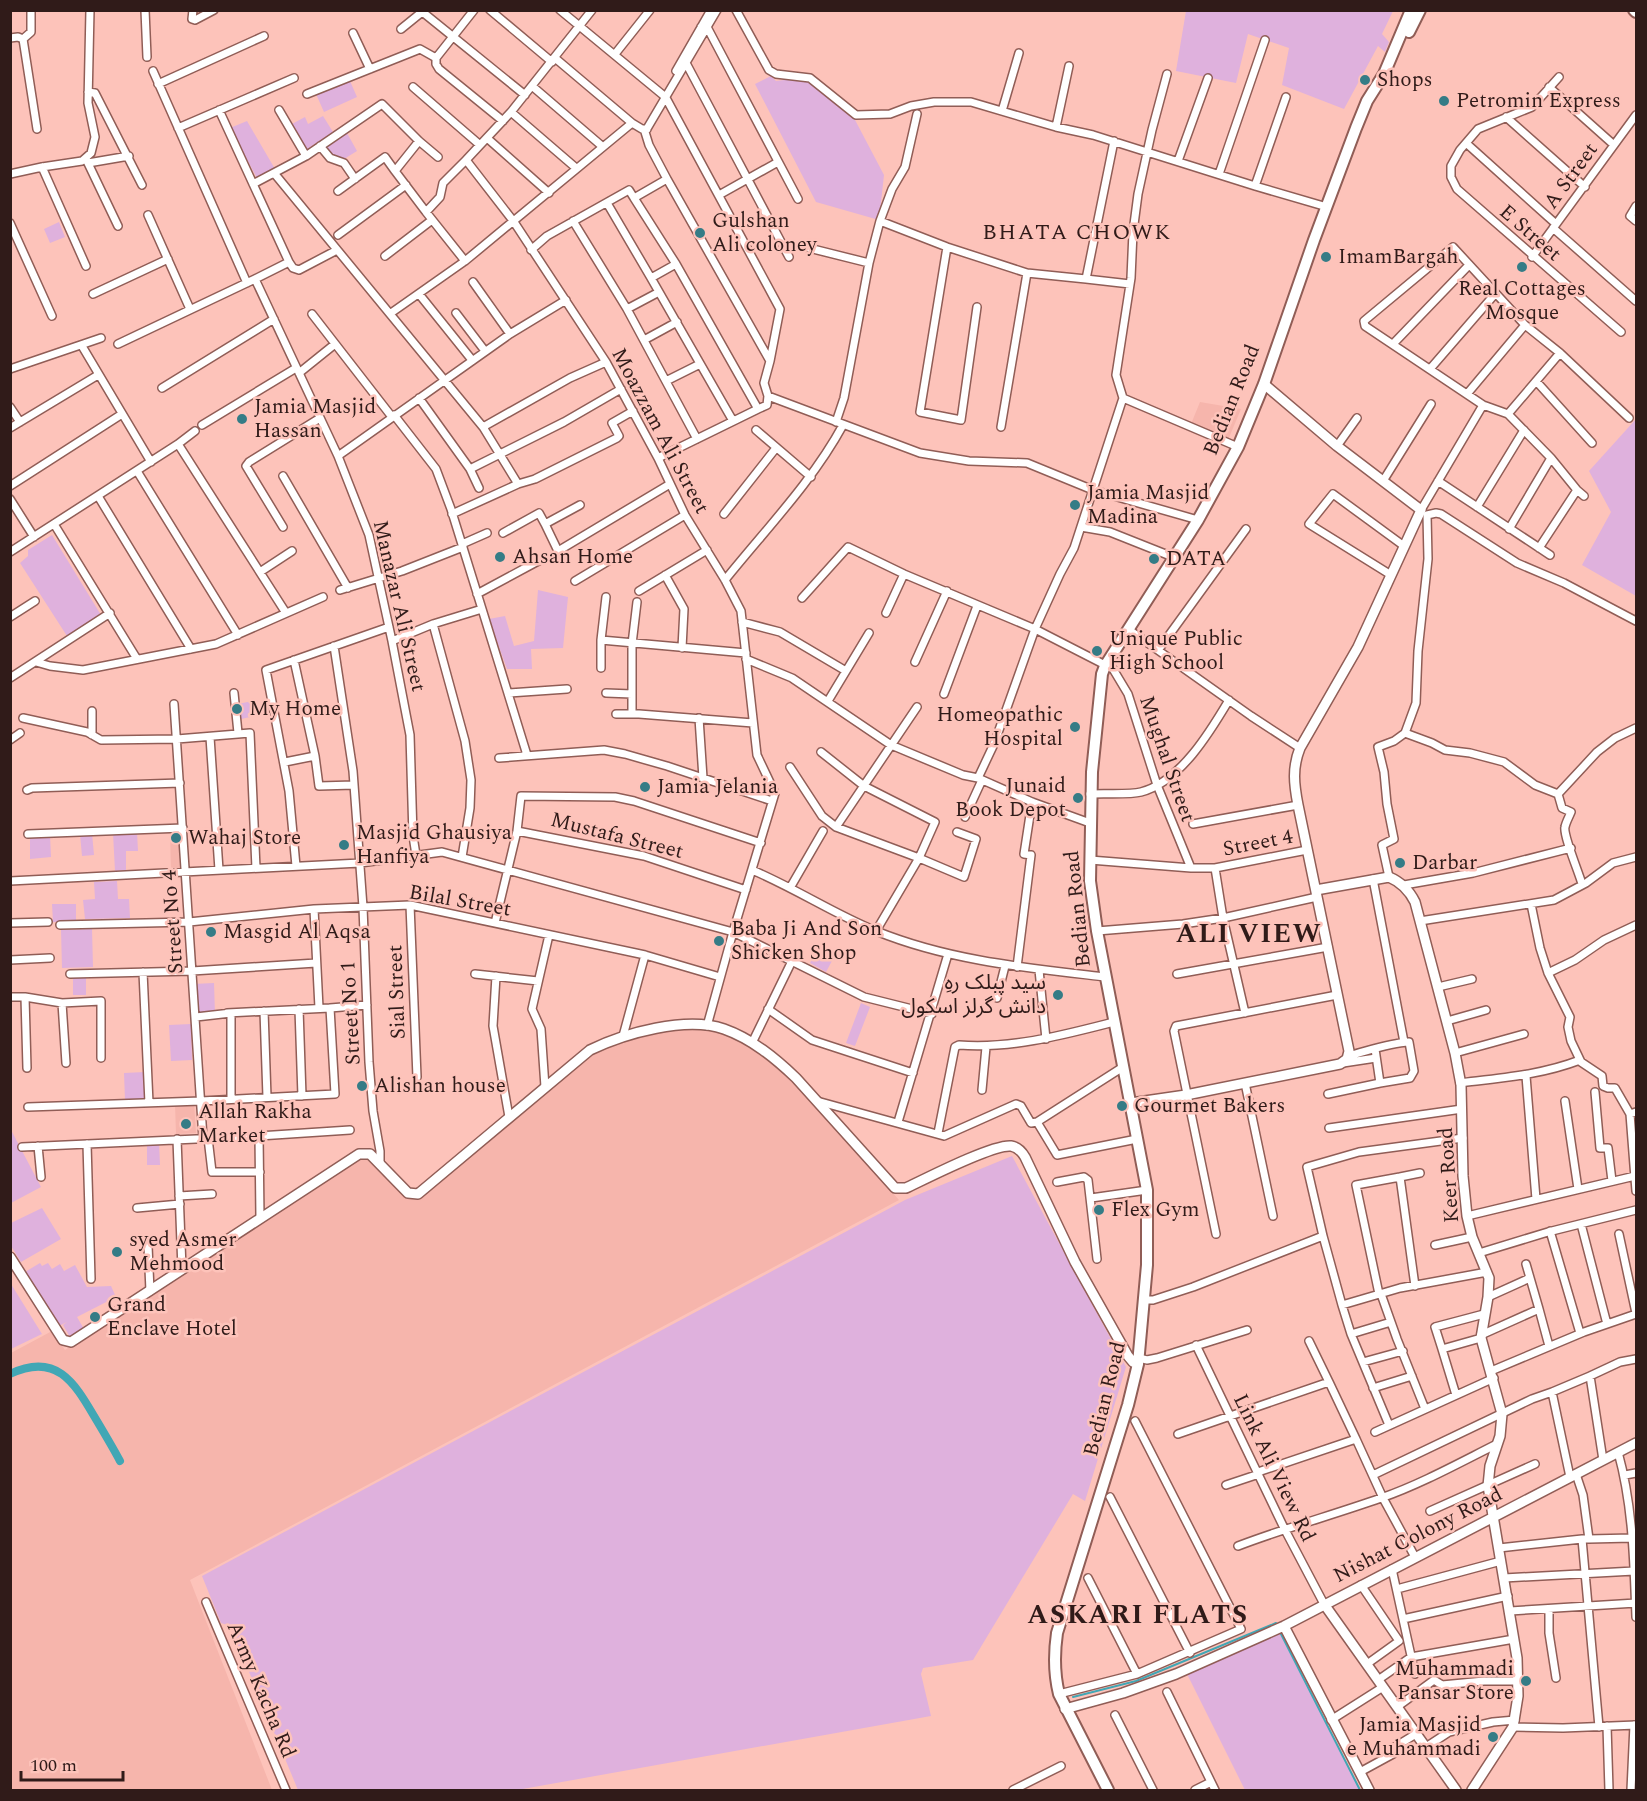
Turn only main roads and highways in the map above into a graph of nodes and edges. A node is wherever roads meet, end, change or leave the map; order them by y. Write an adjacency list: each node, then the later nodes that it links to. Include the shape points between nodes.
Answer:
1 (1411, 10): 3 (main road, Bedian Road)
2 (1420, 10): 3 (main road, Bedian Road)
3 (1389, 63): 4 (main road, Bedian Road, via 1367,101 1238,447 1198,519 1105,666 1098,700 1090,794 1090,881 1147,1190 1147,1265 1138,1361 1128,1405 1057,1633 1054,1654 1062,1702)
4 (1108, 1791)

